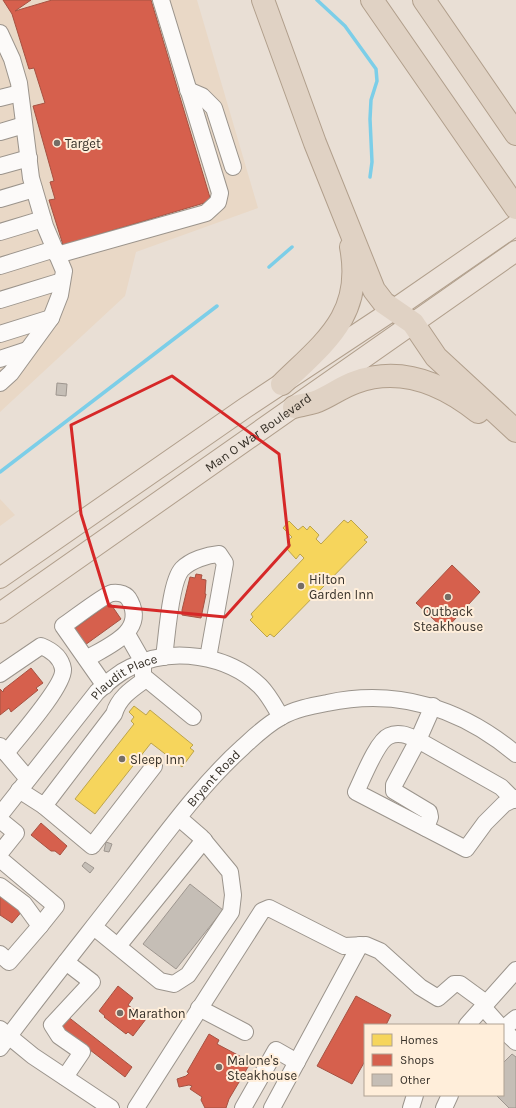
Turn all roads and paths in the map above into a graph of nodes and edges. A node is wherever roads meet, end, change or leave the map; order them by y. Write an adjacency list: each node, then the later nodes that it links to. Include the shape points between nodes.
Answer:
1 (161, 0): 7 (street)
2 (264, 0): 19 (highway, via 315,143)
3 (372, 0): 20 (highway)
4 (425, 0): 10 (highway); 13 (highway)
5 (0, 33): 6 (street)
6 (6, 61): 8 (street)
7 (188, 90): 16 (street, via 202,96 214,108); 24 (street, via 220,193 218,202 206,213)
8 (20, 93): 9 (street); 11 (street)
9 (0, 98)
10 (516, 112)
11 (24, 125): 12 (street); 14 (street)
12 (0, 132)
13 (516, 134)
14 (29, 158): 15 (street); 17 (street)
15 (0, 166)
16 (233, 167)
17 (34, 189): 18 (street); 21 (street)
18 (0, 199)
19 (340, 204): 29 (highway, via 374,290); 36 (highway, via 354,267 345,315 329,339)
20 (516, 208)
21 (43, 219): 23 (street); 24 (street)
22 (516, 225): 29 (main road, Man O War Boulevard)
23 (0, 232)
24 (56, 252): 26 (street); 27 (street, via 64,271)
25 (508, 256): 31 (main road, Man O War Boulevard)
26 (0, 266)
27 (62, 281): 28 (street); 30 (street, via 60,295)
28 (0, 300)
29 (393, 310): 31 (highway); 36 (main road, Man O War Boulevard)
30 (51, 318): 32 (street); 33 (street)
31 (413, 322): 37 (main road, Man O War Boulevard); 38 (highway, via 436,357)
32 (0, 334)
33 (28, 350): 34 (street); 35 (street)
34 (0, 359)
35 (0, 383)
36 (282, 384): 40 (main road, Man O War Boulevard)
37 (294, 407): 39 (highway, via 315,402 358,381 390,377 414,379 448,390); 41 (main road, Man O War Boulevard)
38 (516, 431)
39 (516, 443)
40 (0, 578)
41 (0, 613)
42 (127, 634): 45 (street); 45 (street, via 132,624 134,609 129,598 121,593 111,593 64,626); 46 (street)
43 (164, 657): 44 (street, Plaudit Place); 44 (street, via 174,583 182,568 207,555 219,554 225,563); 46 (street, Plaudit Place)
44 (208, 658): 52 (street, Plaudit Place, via 250,678 270,698)
45 (86, 659): 49 (street)
46 (143, 662): 48 (street, via 143,676); 49 (street, Plaudit Place, via 114,677)
47 (0, 674): 54 (street, via 40,646 59,658 63,670 59,685)
48 (146, 679): 51 (street); 59 (street, via 122,697 114,714)
49 (105, 686): 57 (street, Plaudit Place)
50 (433, 706): 52 (street, Bryant Road, via 382,697 360,697 314,705); 53 (street); 55 (street, Bryant Road, via 464,718)
51 (193, 717)
52 (281, 717): 61 (street, Bryant Road, via 261,730 234,755 211,778)
53 (418, 740): 58 (street, via 501,787); 62 (street, via 394,785 394,791 429,812); 62 (street, via 399,733 388,736 381,743 356,792)
54 (3, 750): 57 (street)
55 (516, 754)
56 (154, 766): 59 (street, via 92,846)
57 (23, 785): 59 (street); 60 (street, Plaudit Place)
58 (515, 799): 62 (street, via 504,804 485,823 466,849)
59 (44, 806)
60 (1, 813): 64 (street, via 16,833)
61 (179, 818): 63 (street); 68 (street, Bryant Road)
62 (426, 828)
63 (204, 840): 70 (street); 70 (street, via 230,872 233,895 231,912 188,975 174,984 160,981)
64 (0, 853)
65 (0, 859): 67 (street, via 56,906)
66 (0, 886): 67 (street, via 24,904)
67 (40, 926): 71 (street, via 9,962)
68 (94, 927): 70 (street); 72 (street, Bryant Road)
69 (360, 945): 74 (street, via 380,951 420,987 438,998 454,984 460,984); 75 (street, via 344,946 269,908 262,910); 84 (street)
70 (118, 946)
71 (0, 954)
72 (66, 962): 82 (street, Bryant Road); 85 (street, via 92,982 52,1025 59,1036 82,1052)
73 (516, 970): 74 (street)
74 (484, 1005): 77 (street); 78 (street)
75 (199, 1008): 81 (street); 89 (street)
76 (516, 1018): 79 (street)
77 (467, 1024)
78 (499, 1024)
79 (504, 1027)
80 (504, 1030): 83 (street)
81 (246, 1032)
82 (3, 1038): 85 (street)
83 (516, 1042)
84 (298, 1062): 90 (street, via 276,1050); 91 (street)
85 (65, 1077): 88 (street)
86 (415, 1096): 92 (street)
87 (450, 1096): 93 (street)
88 (111, 1108)
89 (136, 1108)
90 (243, 1108)
91 (272, 1108)
92 (411, 1108)
93 (444, 1108)

